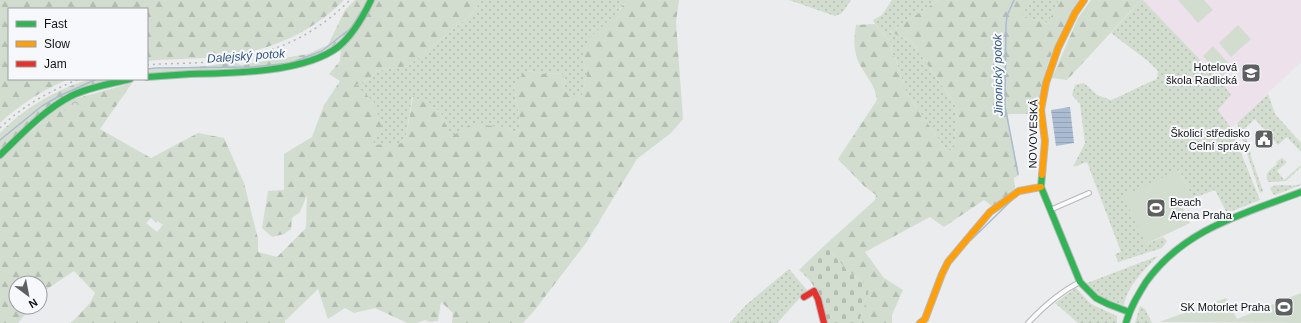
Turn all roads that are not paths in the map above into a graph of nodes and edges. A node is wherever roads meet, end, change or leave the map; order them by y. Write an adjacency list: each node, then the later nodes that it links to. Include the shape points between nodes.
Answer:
1 (371, 0): 3 (street, via 354,30 342,43 331,51 302,63 277,69)
2 (1084, 0): 6 (street, NOVOVESKÁ, via 1058,48 1046,83 1041,110 1045,141)
3 (148, 77)
4 (126, 80): 5 (street, via 72,96 53,107)
5 (0, 155)
6 (1041, 187): 9 (street, NOVOVESKÁ); 13 (street, via 1019,191 990,212 948,262)
7 (1301, 192): 12 (street, via 1208,228 1181,244 1160,262)
8 (1089, 193): 9 (street)
9 (1050, 210): 10 (street, NOVOVESKÁ)
10 (1080, 282): 12 (street, NOVOVESKÁ, via 1089,293 1102,302); 15 (street, via 1067,288)
11 (804, 297): 14 (street, via 814,291)
12 (1129, 312): 16 (street)
13 (925, 322)
14 (824, 323)
15 (1028, 323)
16 (1126, 323)

